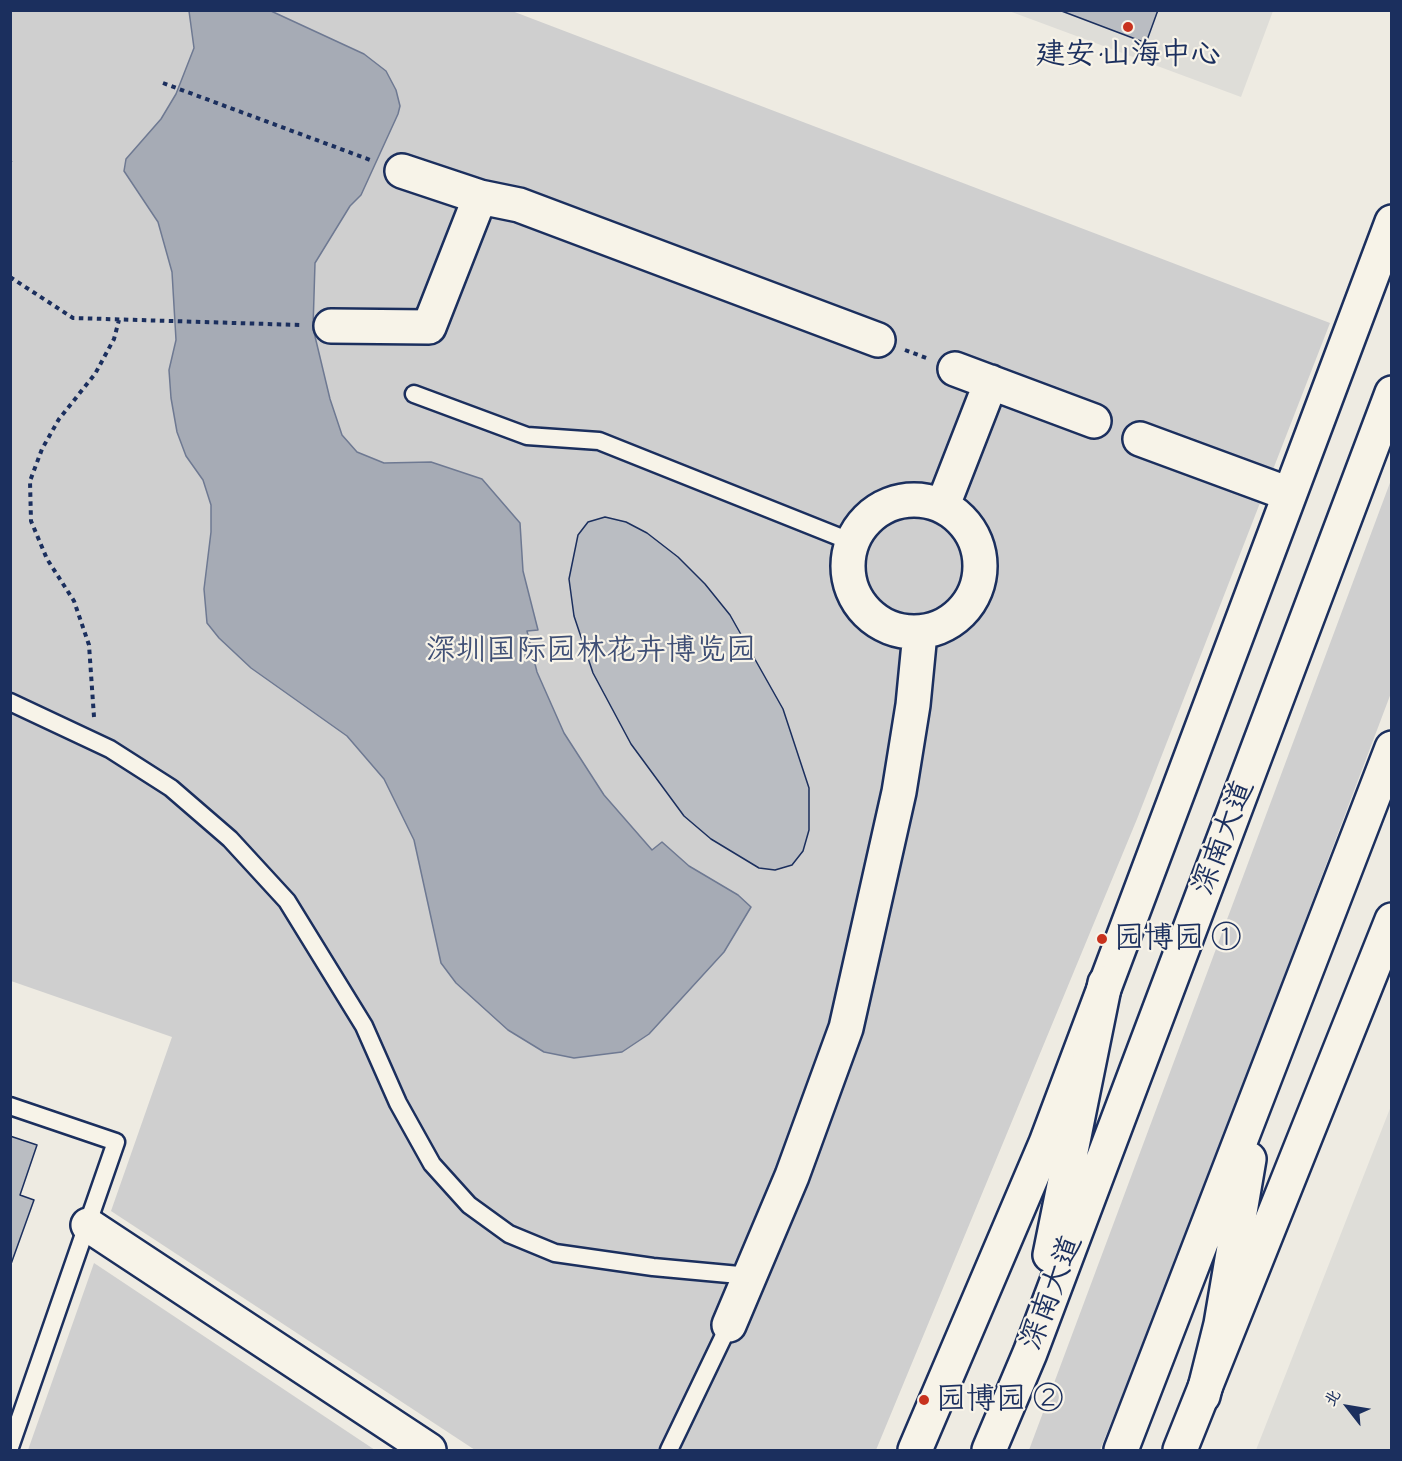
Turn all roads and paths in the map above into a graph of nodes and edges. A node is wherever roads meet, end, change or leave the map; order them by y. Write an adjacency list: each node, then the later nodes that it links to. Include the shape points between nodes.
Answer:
1 (164, 83): 2 (path)
2 (402, 171): 3 (main road)
3 (480, 197): 7 (main road, via 429,327); 8 (main road, via 519,205)
4 (1392, 222): 15 (main road)
5 (10, 277): 6 (path, via 73,318)
6 (119, 320): 7 (path); 20 (path, via 114,339 95,374 59,418 30,481 31,521 48,559 74,601 89,645)
7 (331, 326)
8 (878, 340): 9 (path)
9 (955, 369): 10 (main road)
10 (991, 382): 13 (main road); 16 (main road)
11 (1392, 393): 29 (main road, 深南大道)
12 (414, 394): 17 (lane, via 527,436 599,441)
13 (1094, 421)
14 (1140, 439): 15 (main road)
15 (1289, 494): 23 (main road)
16 (943, 505): 17 (main road, via 922,499 900,500 880,508 863,522); 18 (main road, via 961,517 974,535 980,555 980,577 973,598 959,615 941,627)
17 (852, 542): 18 (main road, via 850,586 861,606 877,621 897,631)
18 (920, 633): 27 (main road, via 899,792 846,1028 792,1176)
19 (10, 702): 20 (lane)
20 (94, 742): 27 (lane, via 171,788 230,839 287,901 364,1026 398,1102 432,1164 469,1205 509,1234 555,1253)
21 (1392, 748): 24 (main road)
22 (1392, 920): 30 (main road)
23 (1105, 983): 29 (main road); 34 (main road, via 1046,1143)
24 (1267, 1072): 30 (main road, via 1221,1324); 36 (main road)
25 (10, 1106): 26 (lane, via 116,1142)
26 (88, 1225): 31 (lane); 32 (main road)
27 (750, 1276): 28 (main road)
28 (729, 1325): 33 (lane)
29 (1030, 1353): 35 (main road, 深南大道)
30 (1203, 1396): 37 (main road)
31 (10, 1447)
32 (429, 1450)
33 (669, 1450)
34 (915, 1450)
35 (989, 1450)
36 (1121, 1450)
37 (1180, 1450)

